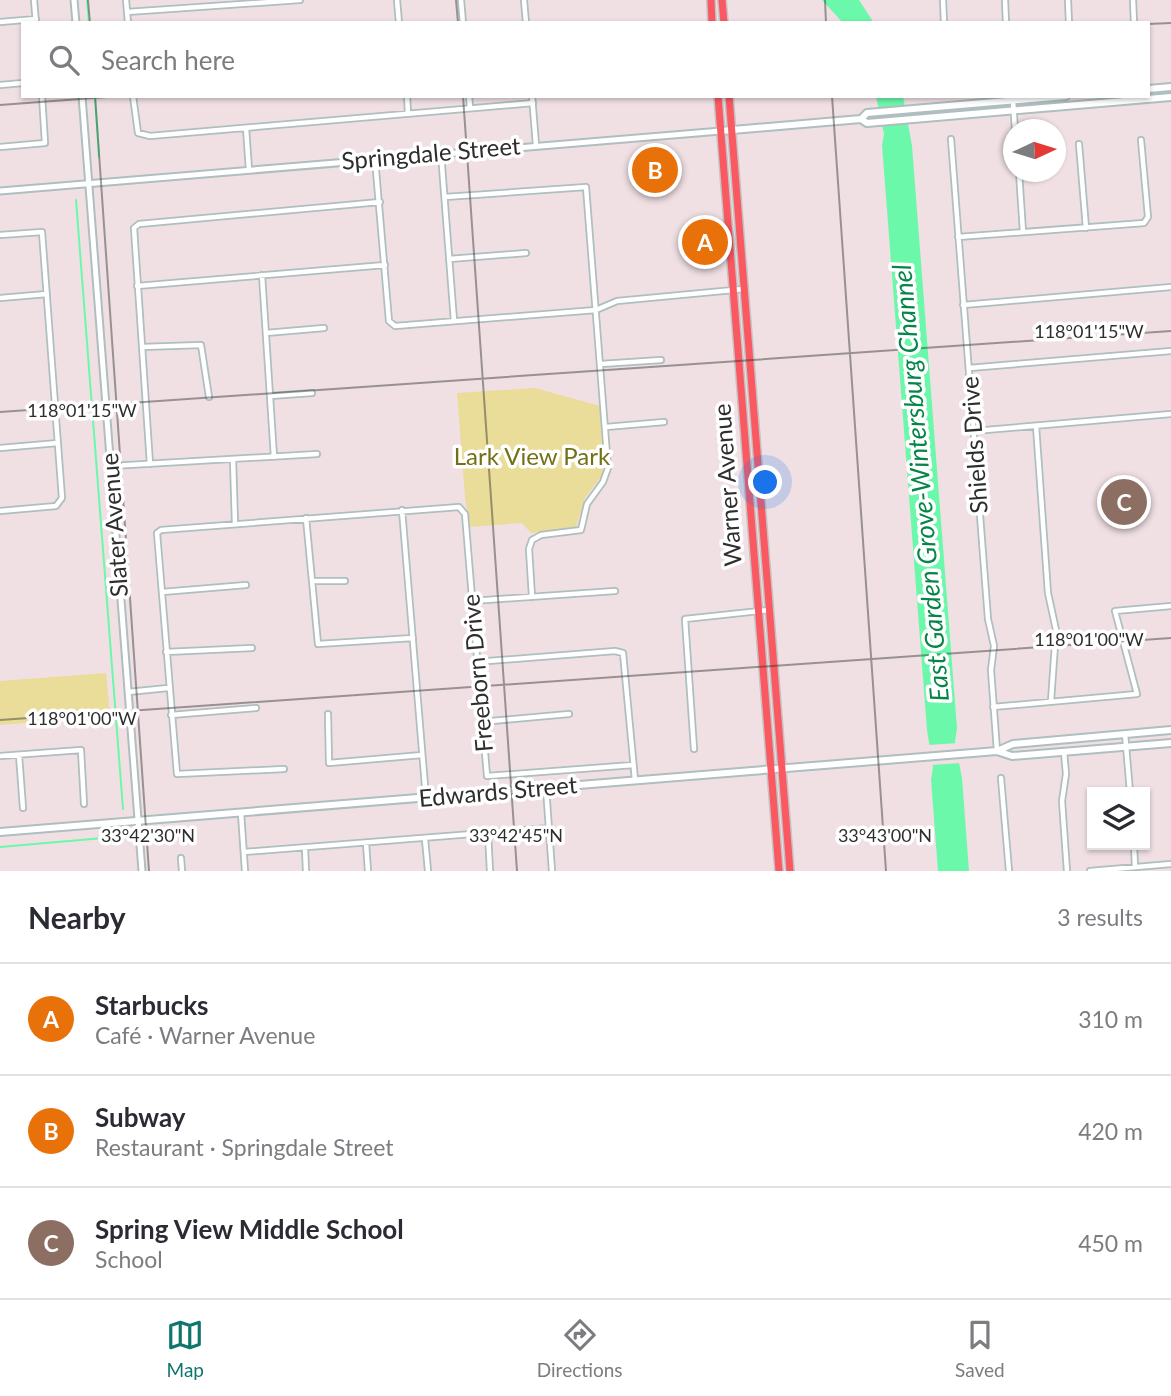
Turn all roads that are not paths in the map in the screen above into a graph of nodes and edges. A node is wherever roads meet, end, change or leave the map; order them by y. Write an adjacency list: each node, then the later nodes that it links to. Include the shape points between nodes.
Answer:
1 (34, 0): 16 (street)
2 (74, 0): 17 (street)
3 (126, 0): 14 (street)
4 (300, 0): 14 (street)
5 (397, 0): 19 (street)
6 (461, 0): 20 (street)
7 (524, 0): 21 (street)
8 (711, 0): 22 (main road)
9 (722, 0): 23 (main road)
10 (943, 0): 24 (street)
11 (1005, 0): 25 (street)
12 (1068, 0): 26 (street)
13 (1133, 0): 27 (street)
14 (127, 12): 18 (street)
15 (21, 21): 28 (street)
16 (36, 21)
17 (76, 21)
18 (128, 21)
19 (399, 21)
20 (463, 21)
21 (526, 21)
22 (712, 21)
23 (724, 21)
24 (944, 21)
25 (1006, 21)
26 (1069, 21)
27 (1135, 21)
28 (0, 22)
29 (21, 83): 30 (street)
30 (0, 85)
31 (1171, 87): 32 (main road)
32 (1150, 89)
33 (1171, 97): 43 (main road, Springdale Street)
34 (42, 98): 58 (street, via 45,142)
35 (82, 98): 63 (street, Slater Avenue)
36 (133, 98): 51 (street, via 138,133 150,136)
37 (407, 98): 48 (street)
38 (470, 98): 46 (street)
39 (718, 98): 53 (main road, Warner Avenue)
40 (729, 98): 52 (main road, Warner Avenue)
41 (1045, 98): 45 (main road, Springdale Street)
42 (1140, 98): 47 (main road, Springdale Street)
43 (1150, 98)
44 (532, 99): 46 (street); 57 (street)
45 (1013, 101): 47 (street); 49 (main road, Springdale Street, via 867,113)
46 (471, 108): 48 (street)
47 (1014, 111): 49 (main road, Springdale Street, via 867,123); 50 (street)
48 (408, 113): 51 (street)
49 (861, 119): 52 (main road, Springdale Street)
50 (1014, 119)
51 (246, 128): 61 (street)
52 (731, 130): 53 (main road, Springdale Street); 72 (main road, Warner Avenue)
53 (721, 131): 57 (street, Springdale Street); 66 (main road, Warner Avenue)
54 (950, 139): 71 (street, Shields Drive)
55 (1141, 140): 68 (street, via 1147,221)
56 (1079, 144): 68 (street)
57 (536, 145): 59 (street, Springdale Street)
58 (0, 147)
59 (441, 153): 60 (street, Springdale Street); 65 (street)
60 (375, 159): 61 (street, Springdale Street); 67 (street)
61 (249, 170): 63 (street, Springdale Street)
62 (1020, 182): 69 (street)
63 (89, 183): 64 (street, Springdale Street); 107 (street, Slater Avenue)
64 (0, 191)
65 (445, 197): 74 (street); 84 (street, via 586,187)
66 (726, 201): 72 (main road, via 732,202); 80 (main road, Warner Avenue)
67 (380, 202): 75 (street); 77 (street, via 139,224 134,228)
68 (1086, 228): 69 (street)
69 (1023, 232): 71 (street)
70 (0, 235): 81 (street, via 42,232)
71 (958, 237): 83 (street, Shields Drive)
72 (740, 242): 79 (main road, Warner Avenue)
73 (526, 253): 74 (street)
74 (449, 259): 85 (street)
75 (384, 265): 76 (street); 85 (street, via 391,324)
76 (261, 275): 77 (street); 87 (street)
77 (137, 286): 88 (street)
78 (1171, 287): 83 (street)
79 (744, 289): 80 (street); 120 (main road, Warner Avenue)
80 (732, 290): 84 (street, via 617,301); 121 (main road, Warner Avenue)
81 (47, 294): 82 (street); 101 (street)
82 (0, 298)
83 (963, 305): 92 (street, Shields Drive)
84 (596, 310): 85 (street); 91 (street)
85 (454, 321)
86 (324, 328): 87 (street)
87 (265, 332): 94 (street)
88 (142, 347): 95 (street, via 201,345); 106 (street)
89 (1171, 351): 92 (street)
90 (661, 360): 91 (street)
91 (601, 364): 99 (street)
92 (969, 368): 100 (street, Shields Drive)
93 (312, 393): 94 (street)
94 (270, 396): 104 (street)
95 (209, 397)
96 (1171, 414): 98 (street)
97 (664, 422): 99 (street)
98 (1036, 426): 100 (street); 128 (street, via 1048,593 1056,630)
99 (606, 427): 117 (street, via 606,477 587,505 581,530 532,540)
100 (974, 431): 129 (street, Shields Drive, via 994,646 990,670)
101 (58, 443): 102 (street); 109 (street, via 61,503)
102 (0, 448)
103 (317, 454): 104 (street)
104 (274, 457): 105 (street)
105 (233, 459): 106 (street); 111 (street)
106 (150, 464): 107 (street)
107 (111, 466): 127 (street, Slater Avenue)
108 (402, 510): 110 (street); 118 (street, Freeborn Drive, via 462,509); 122 (street)
109 (0, 511)
110 (306, 518): 111 (street); 112 (street)
111 (235, 524): 116 (street, via 158,533)
112 (312, 581): 113 (street); 122 (street, via 318,644)
113 (345, 581)
114 (246, 585): 116 (street)
115 (615, 591): 117 (street)
116 (162, 592): 124 (street)
117 (532, 597): 118 (street)
118 (472, 601): 125 (street, Freeborn Drive)
119 (1171, 606): 128 (street, via 1115,611 1137,694)
120 (769, 610): 121 (street); 146 (main road, Warner Avenue)
121 (757, 611): 139 (street, via 685,619); 147 (main road, Warner Avenue)
122 (413, 638): 143 (street)
123 (252, 648): 124 (street)
124 (166, 652): 126 (street)
125 (476, 662): 134 (street, Freeborn Drive); 145 (street, via 623,653)
126 (168, 688): 127 (street); 133 (street)
127 (128, 692): 157 (street, Slater Avenue)
128 (1052, 701): 129 (street)
129 (993, 707): 140 (street, Shields Drive)
130 (256, 708): 133 (street)
131 (328, 714): 143 (street, via 329,763)
132 (569, 714): 134 (street)
133 (171, 715): 148 (street, via 177,775)
134 (481, 722): 145 (street, Freeborn Drive, via 486,773 491,777)
135 (1171, 730): 136 (main road, Edwards Street)
136 (1125, 733): 138 (street); 140 (main road, Edwards Street, via 1013,744)
137 (1171, 743): 138 (main road, Edwards Street)
138 (1126, 747): 141 (main road, Edwards Street); 152 (street)
139 (694, 749)
140 (997, 751): 141 (main road, Edwards Street, via 1012,756); 146 (main road, Edwards Street)
141 (1064, 752): 180 (street)
142 (19, 755): 144 (street); 154 (street, via 81,750); 155 (street)
143 (422, 755): 153 (street)
144 (0, 756)
145 (633, 765): 150 (street)
146 (781, 767): 147 (main road, Edwards Street); 178 (main road, Warner Avenue)
147 (770, 768): 150 (main road, Edwards Street); 177 (main road, Warner Avenue)
148 (284, 769)
149 (1001, 778): 179 (street)
150 (635, 780): 151 (main road, Edwards Street)
151 (546, 787): 153 (main road, Edwards Street); 158 (street)
152 (1130, 787)
153 (426, 798): 156 (main road, Edwards Street)
154 (84, 804)
155 (23, 808)
156 (241, 813): 157 (main road, Edwards Street); 165 (street)
157 (138, 822): 159 (main road, Edwards Street); 169 (street, Slater Avenue)
158 (549, 828): 160 (street); 176 (street)
159 (0, 832)
160 (488, 833): 161 (street); 175 (street)
161 (425, 838): 162 (street); 174 (street)
162 (366, 843): 163 (street); 173 (street)
163 (305, 848): 165 (street); 172 (street)
164 (1134, 850): 168 (street)
165 (244, 852): 171 (street)
166 (181, 858): 170 (street)
167 (1171, 864): 168 (street)
168 (1135, 867): 181 (street)
169 (142, 871)
170 (182, 871)
171 (245, 871)
172 (306, 871)
173 (368, 871)
174 (428, 871)
175 (491, 871)
176 (552, 871)
177 (779, 871)
178 (790, 871)
179 (1009, 871)
180 (1067, 871)
181 (1090, 871)

